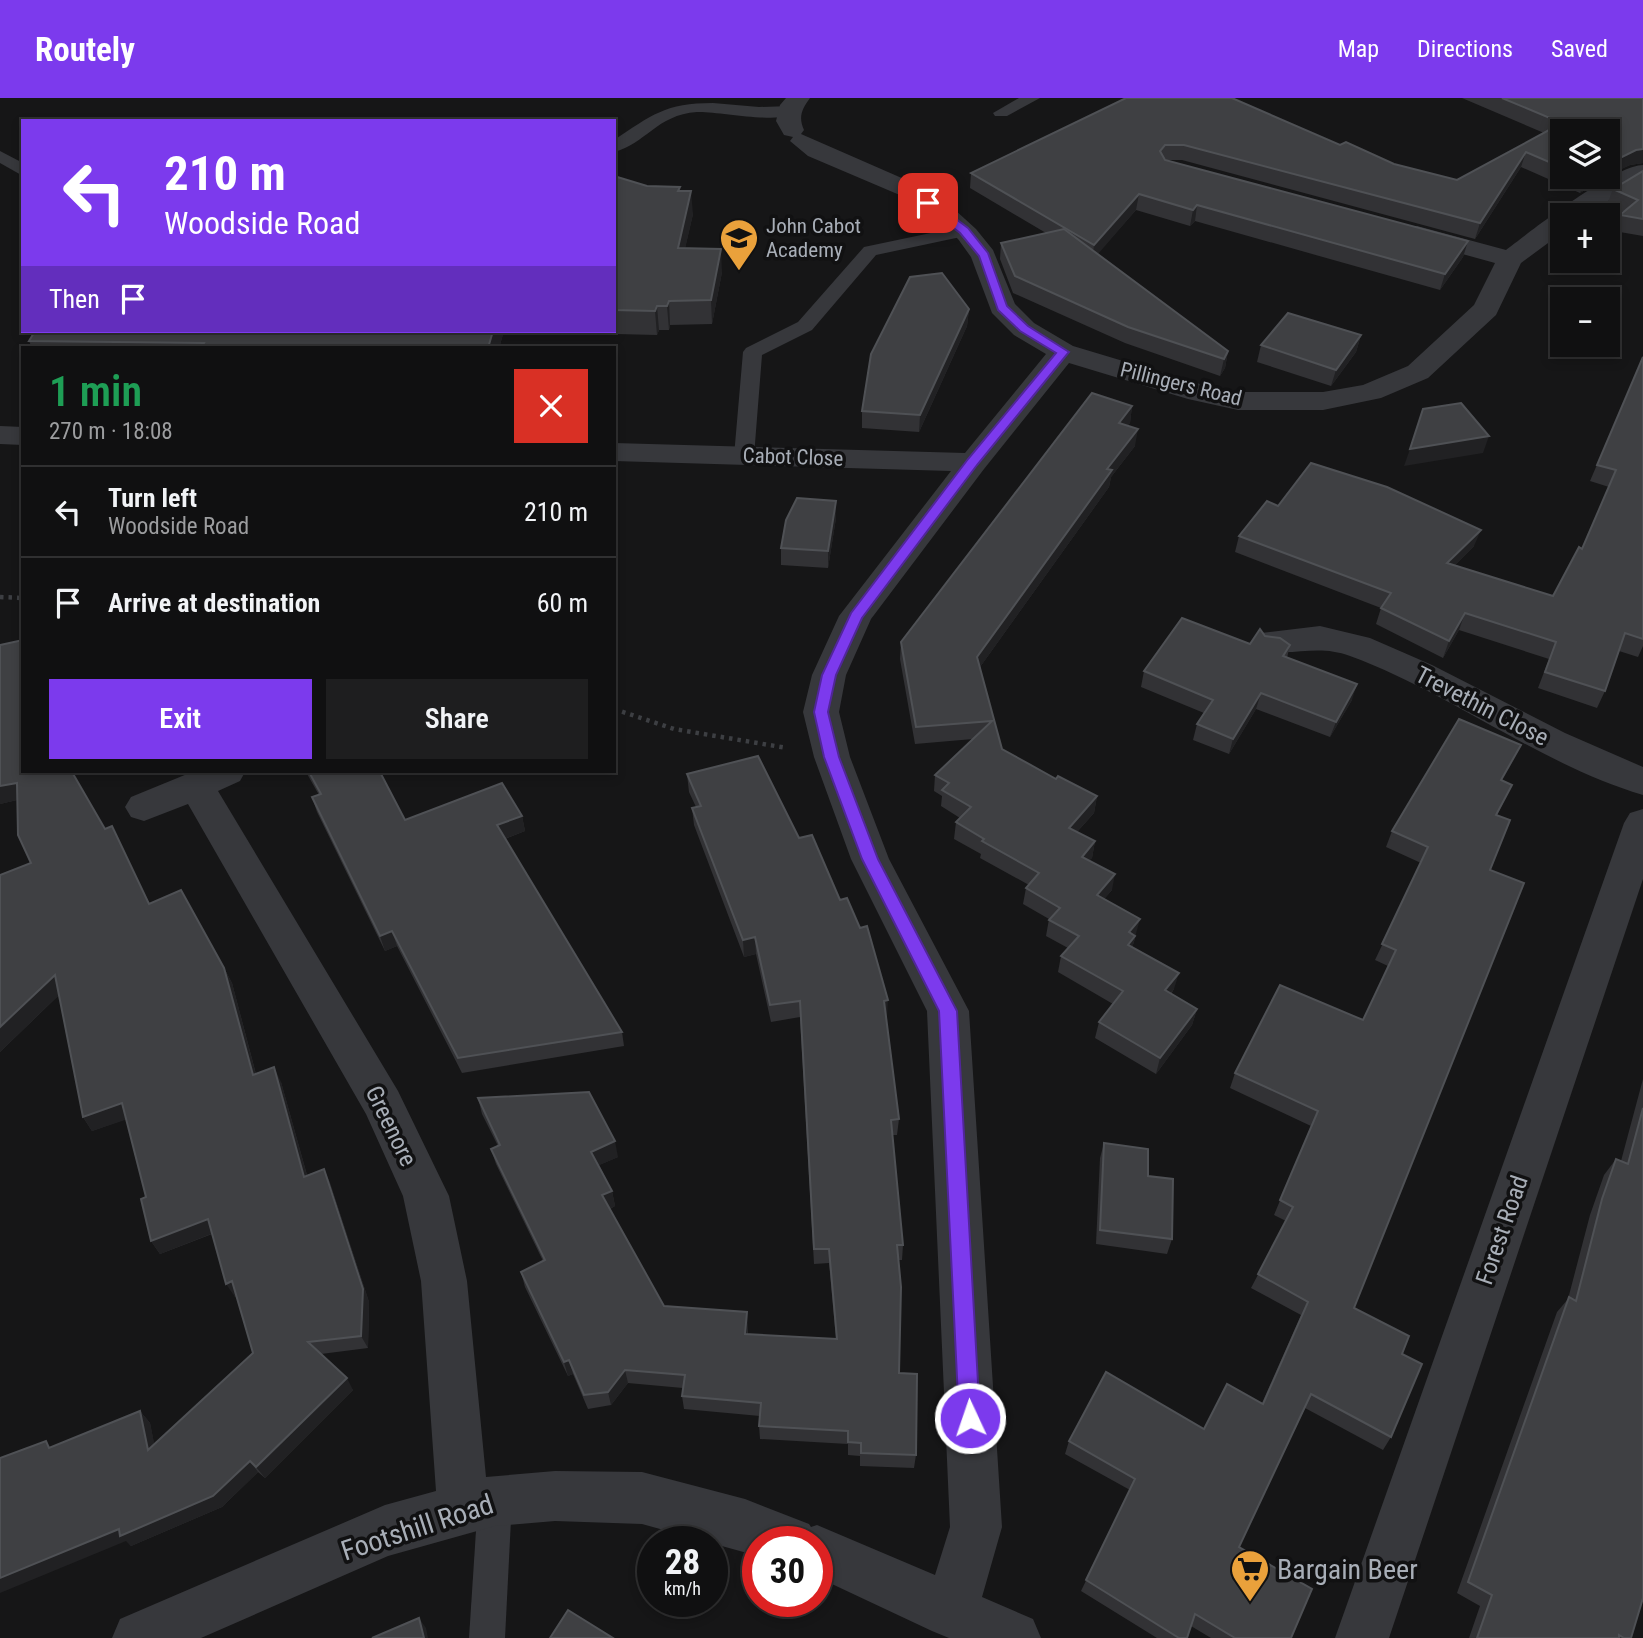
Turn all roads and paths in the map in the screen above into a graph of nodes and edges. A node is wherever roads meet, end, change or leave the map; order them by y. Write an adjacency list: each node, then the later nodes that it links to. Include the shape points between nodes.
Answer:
1 (1021, 100): 3 (lane)
2 (720, 102): 4 (lane); 5 (lane, via 665,114)
3 (1001, 113)
4 (796, 120): 7 (street, Pillingers Road)
5 (616, 146)
6 (0, 156): 8 (lane)
7 (835, 158): 10 (street); 14 (street, Pillingers Road, via 911,191)
8 (21, 170)
9 (1643, 172): 11 (street)
10 (808, 175)
11 (1586, 203)
12 (1393, 228): 15 (street)
13 (1550, 229): 15 (street, Pillingers Road)
14 (964, 230): 16 (street, Pillingers Road, via 984,256 1002,307 1024,329); 20 (lane, via 870,251 805,326 753,352)
15 (1510, 260): 16 (street, Pillingers Road, via 1486,309 1418,372 1371,392 1323,401 1238,401)
16 (1063, 352): 21 (street)
17 (0, 435): 18 (street)
18 (21, 436)
19 (616, 452): 20 (street, Cabot Close)
20 (744, 456): 21 (street, Cabot Close)
21 (973, 462): 26 (street, via 856,616 829,675 821,712)
22 (0, 597): 23 (path)
23 (21, 598)
24 (1273, 640): 28 (street, Trevethin Close, via 1318,622 1552,742)
25 (616, 710): 26 (path, via 674,729)
26 (832, 757): 34 (street, via 870,859 948,1011 975,1527)
27 (212, 778): 29 (street, Greenore); 31 (street, Greenore, via 383,1104 426,1196)
28 (1643, 782)
29 (144, 807)
30 (1643, 823): 38 (street, Forest Road)
31 (479, 1504): 32 (street, Footshill Road, via 555,1496 642,1498); 35 (street, Footshill Road, via 385,1531); 36 (lane)
32 (749, 1526)
33 (833, 1557): 34 (street)
34 (951, 1612): 37 (street)
35 (139, 1638)
36 (487, 1638)
37 (1014, 1638)
38 (1362, 1638)

